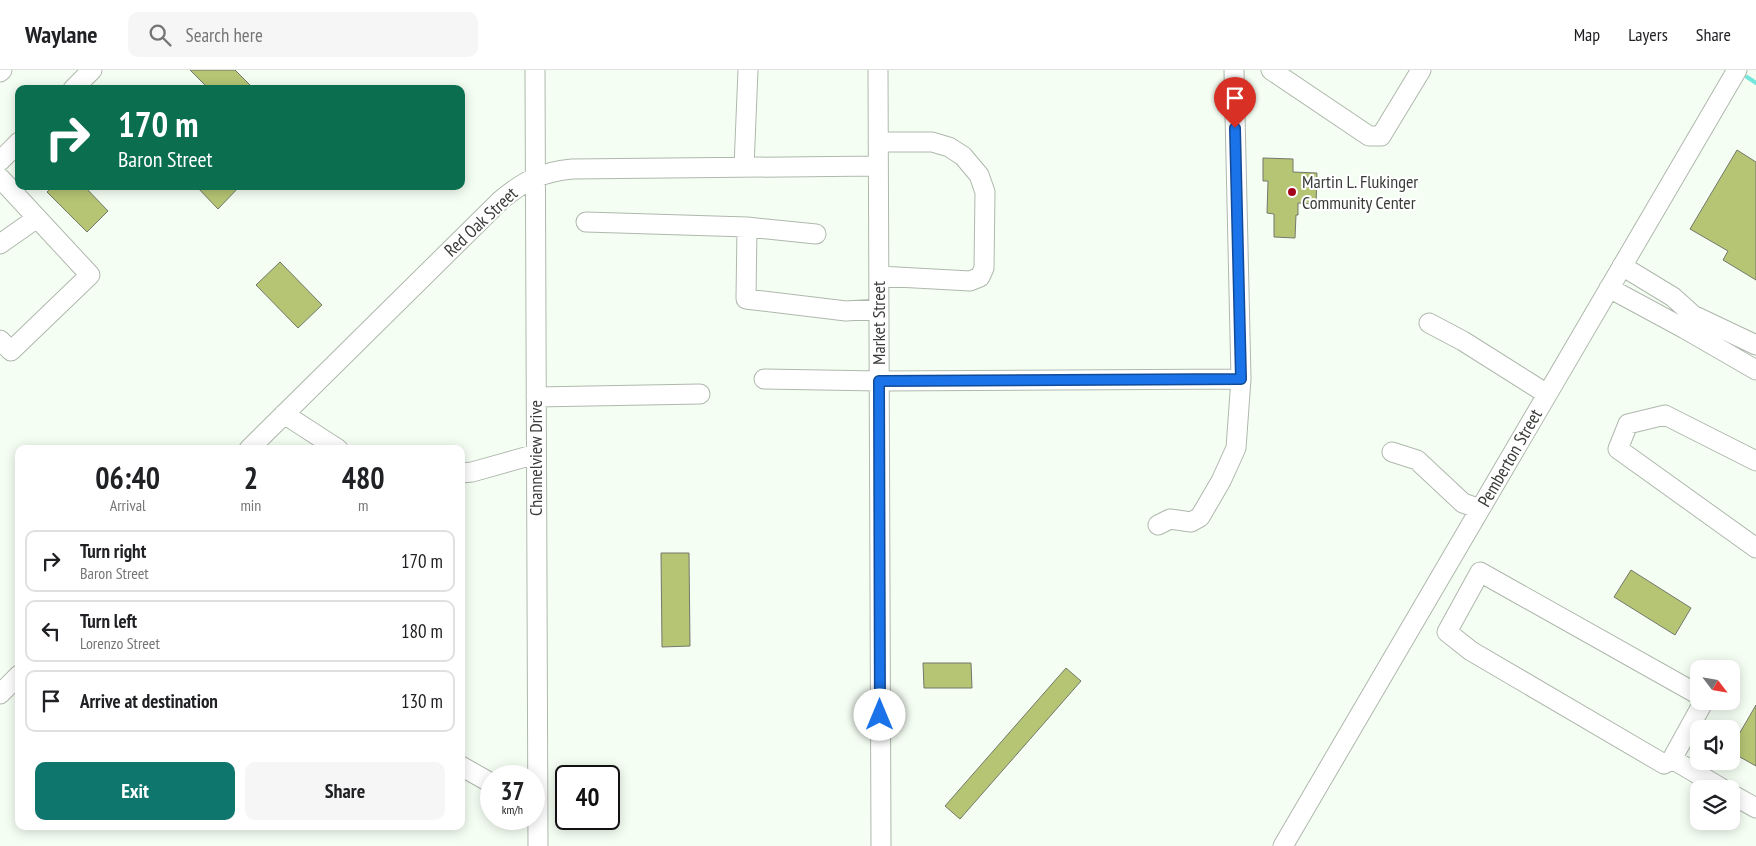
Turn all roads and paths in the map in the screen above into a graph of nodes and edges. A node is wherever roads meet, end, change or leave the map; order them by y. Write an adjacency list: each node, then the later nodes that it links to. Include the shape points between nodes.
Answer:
1 (92, 70): 9 (street)
2 (535, 70): 15 (street, Channelview Drive)
3 (748, 70): 14 (street)
4 (878, 70): 10 (street, Market Street)
5 (1234, 70): 31 (street)
6 (1271, 70): 7 (street, via 1369,136 1381,136)
7 (1420, 70)
8 (1737, 70): 22 (street, Pemberton Street)
9 (77, 85)
10 (878, 142): 13 (street, Market Street); 23 (street, via 932,142 949,147 980,174 985,192 984,268 980,278 970,282)
11 (15, 146): 12 (street)
12 (0, 161)
13 (878, 166): 14 (street, Red Oak Street); 23 (street, Market Street)
14 (744, 168): 15 (street, Red Oak Street, via 556,170)
15 (535, 176): 35 (street, Channelview Drive); 36 (street, Red Oak Street, via 501,200)
16 (0, 178): 17 (street)
17 (37, 218): 21 (street); 27 (street, via 90,276 11,351)
18 (586, 222): 19 (street)
19 (747, 227): 20 (street); 25 (street, via 746,299 846,311)
20 (816, 234)
21 (0, 244)
22 (1622, 266): 24 (street, Pemberton Street); 28 (street, via 1673,297 1692,315)
23 (879, 276): 25 (street, Market Street)
24 (1609, 288): 29 (street); 34 (street, Pemberton Street)
25 (879, 309): 32 (street, Market Street)
26 (1429, 323): 34 (street)
27 (0, 340)
28 (1756, 345)
29 (1756, 370)
30 (764, 379): 32 (street)
31 (1241, 379): 32 (street); 44 (street, via 1236,448 1222,481 1200,517 1191,522 1170,519)
32 (879, 381): 59 (street, Market Street)
33 (700, 394): 35 (street)
34 (1547, 394): 43 (street, Pemberton Street)
35 (536, 397): 40 (street, Channelview Drive)
36 (284, 414): 37 (street, Red Oak Street); 38 (street)
37 (261, 445)
38 (332, 445)
39 (1392, 452): 43 (street, via 1417,460 1463,503)
40 (536, 454): 42 (street); 51 (street, Channelview Drive)
41 (1756, 461): 45 (street, via 1665,415 1628,424 1618,449)
42 (465, 473)
43 (1480, 509): 60 (street, Pemberton Street)
44 (1158, 525)
45 (1756, 548)
46 (15, 679): 48 (street)
47 (1690, 690): 50 (street, via 1480,572 1447,632 1471,651 1664,764)
48 (0, 694)
49 (1699, 710): 50 (street)
50 (1672, 759): 54 (street)
51 (536, 765)
52 (465, 768): 53 (street)
53 (480, 777)
54 (1708, 780)
55 (1740, 799): 56 (street)
56 (1756, 808)
57 (537, 830): 58 (street, Channelview Drive)
58 (538, 846)
59 (881, 846)
60 (1283, 846)

